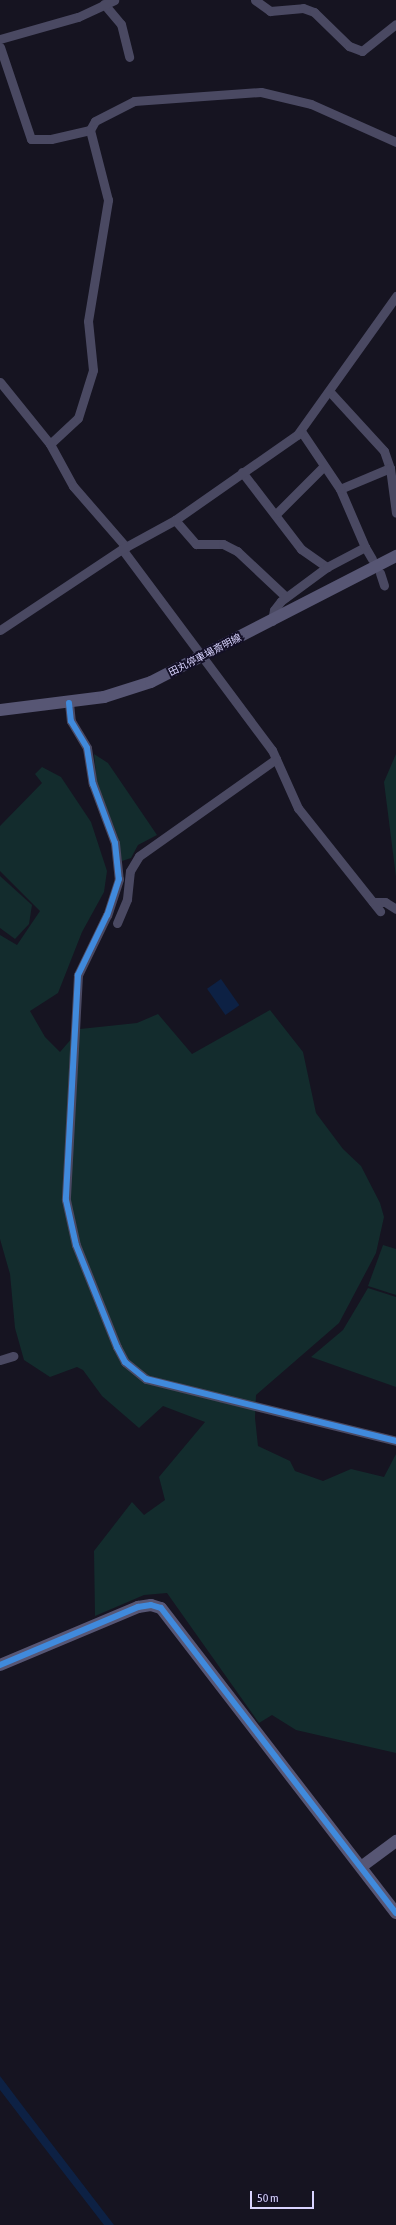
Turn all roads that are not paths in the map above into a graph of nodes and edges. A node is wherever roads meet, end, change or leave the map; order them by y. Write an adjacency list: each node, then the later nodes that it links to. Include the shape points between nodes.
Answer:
1 (114, 0): 3 (street)
2 (255, 0): 4 (street, via 270,11 303,8 314,12 349,46 362,51)
3 (104, 4): 5 (street, via 78,17); 7 (street, via 121,24)
4 (396, 24)
5 (0, 39)
6 (0, 47): 8 (street, via 31,139 51,139)
7 (129, 57)
8 (90, 130): 9 (street, via 95,121 134,101 261,92 311,104); 14 (street, via 108,200 88,321 93,370 78,418)
9 (396, 142)
10 (396, 296): 12 (street, via 367,333)
11 (0, 382): 14 (street)
12 (330, 392): 13 (street); 16 (street, via 384,451)
13 (301, 431): 15 (street); 17 (street)
14 (50, 444): 23 (street, via 61,471)
15 (323, 467): 18 (street); 20 (street)
16 (390, 468): 18 (street); 19 (street)
17 (242, 472): 20 (street); 21 (street)
18 (340, 489): 22 (street)
19 (396, 513)
20 (277, 514): 26 (street, via 301,549)
21 (174, 520): 23 (street); 29 (street, via 196,544 223,544 237,551)
22 (365, 547): 25 (street); 26 (street)
23 (124, 548): 31 (street); 32 (street)
24 (396, 556): 30 (street, 田丸停車場斎明線)
25 (372, 559)
26 (327, 567): 29 (street)
27 (380, 573): 28 (street)
28 (384, 585)
29 (286, 597): 30 (street, via 274,610)
30 (272, 621): 32 (street, 田丸停車場斎明線)
31 (0, 630)
32 (204, 656): 33 (street, 田丸停車場斎明線, via 131,690); 35 (street)
33 (69, 703): 34 (street, 田丸停車場斎明線); 42 (street, via 71,720 87,748 93,784 115,843 119,879 107,916 78,975 68,1214 76,1246 117,1348 125,1362 146,1379)
34 (0, 710)
35 (276, 758): 36 (street, via 298,808); 39 (street, via 139,856 130,871 127,899)
36 (373, 902): 37 (street, via 385,902); 38 (street)
37 (396, 909)
38 (380, 911)
39 (117, 923)
40 (13, 1356): 41 (street)
41 (0, 1360)
42 (396, 1441)
43 (0, 1664): 45 (street, via 138,1607 157,1606 175,1623)
44 (396, 1841): 45 (street)
45 (361, 1867): 46 (street)
46 (396, 1913)

